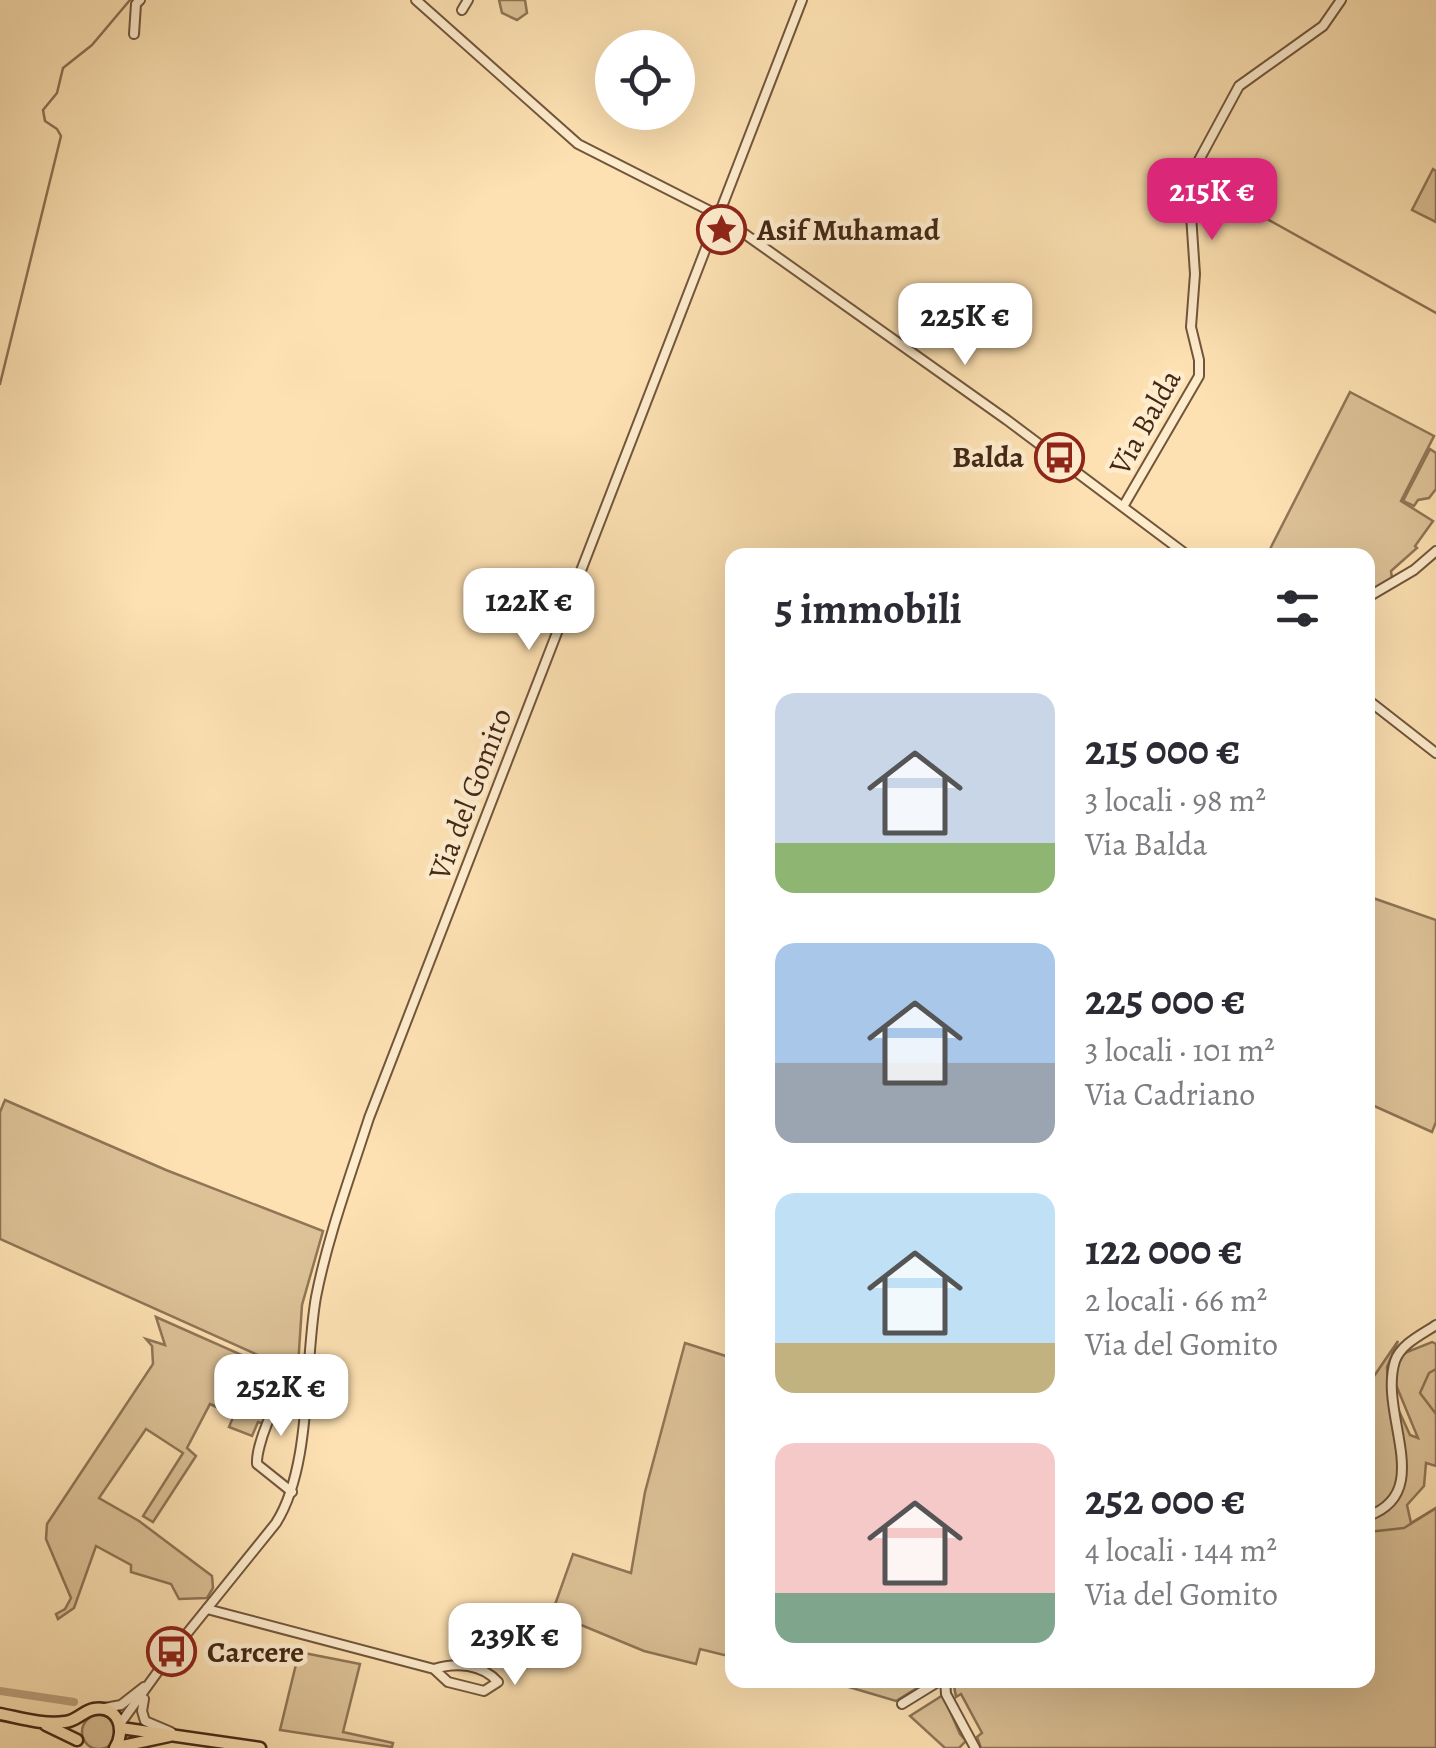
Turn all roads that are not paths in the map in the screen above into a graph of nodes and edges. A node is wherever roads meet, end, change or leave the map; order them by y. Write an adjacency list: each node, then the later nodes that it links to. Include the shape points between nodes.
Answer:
1 (140, 0): 7 (street)
2 (416, 0): 8 (street, via 578,144)
3 (468, 0): 6 (street)
4 (802, 0): 8 (street, Via del Gomito)
5 (1341, 0): 9 (street, Via Balda, via 1323,26 1239,86 1199,160 1190,200 1191,327 1199,376)
6 (462, 10)
7 (134, 34)
8 (718, 216): 9 (street); 16 (street, Via del Gomito, via 369,1118 323,1267)
9 (1124, 505): 10 (street)
10 (1177, 548)
11 (1436, 552): 12 (street)
12 (1375, 594)
13 (1375, 705): 14 (street)
14 (1436, 753)
15 (1436, 1325): 17 (street, via 1395,1362 1394,1380)
16 (305, 1391): 18 (street, Via del Gomito); 18 (street, via 286,1392 277,1403 256,1452 257,1464)
17 (1406, 1409)
18 (292, 1492): 21 (street, Via del Gomito, via 276,1523)
19 (1398, 1509): 20 (street)
20 (1375, 1514)
21 (207, 1610): 22 (street); 23 (street, Via del Gomito)
22 (434, 1669): 22 (street, via 448,1682 484,1691 498,1682 489,1672 454,1663)
23 (151, 1681): 27 (street, Via del Gomito, via 121,1705); 31 (street, Via del Gomito); 32 (street, via 144,1718)
24 (929, 1688): 26 (street)
25 (945, 1688): 36 (street)
26 (902, 1704)
27 (99, 1709): 29 (main road); 31 (main road, via 112,1713)
28 (0, 1714): 30 (main road)
29 (80, 1718): 30 (main road); 33 (main road)
30 (41, 1722): 33 (main road)
31 (120, 1726): 32 (main road); 34 (main road)
32 (175, 1734): 34 (main road); 35 (main road)
33 (79, 1745)
34 (115, 1748)
35 (260, 1748)
36 (975, 1748)

